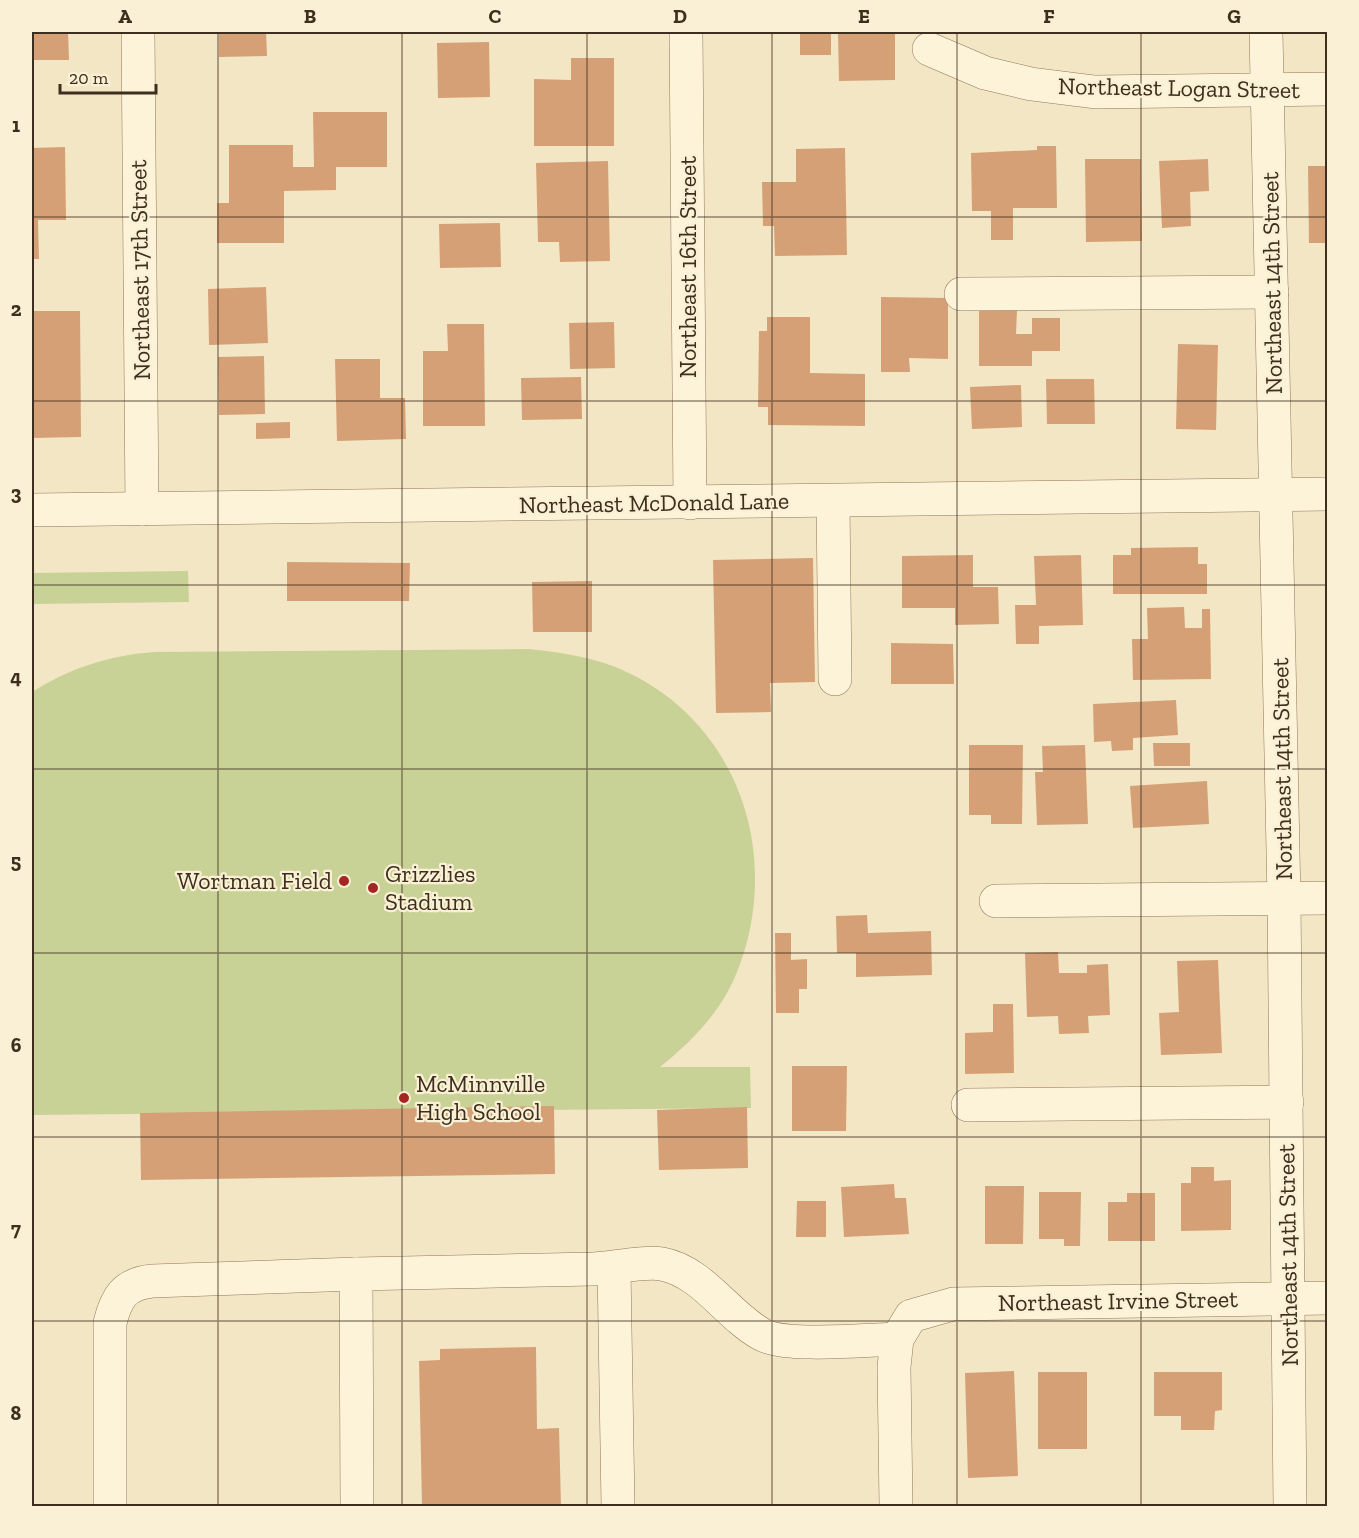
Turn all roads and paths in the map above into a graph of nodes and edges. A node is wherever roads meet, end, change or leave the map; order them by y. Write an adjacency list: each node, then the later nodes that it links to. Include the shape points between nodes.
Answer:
1 (138, 32): 13 (street, Northeast 17th Street)
2 (686, 32): 12 (street, Northeast 16th Street)
3 (1266, 32): 6 (street, Northeast 14th Street)
4 (928, 50): 6 (street, Northeast Logan Street, via 985,73 1031,84 1095,92)
5 (1328, 89): 6 (street, Northeast Logan Street)
6 (1267, 90): 7 (street, Northeast 14th Street)
7 (1272, 292): 8 (street); 10 (street, Northeast 14th Street)
8 (961, 294)
9 (1328, 494): 10 (street, Northeast McDonald Lane)
10 (1277, 495): 11 (street, Northeast McDonald Lane); 17 (street, Northeast 14th Street)
11 (833, 501): 12 (street, Northeast McDonald Lane); 15 (street)
12 (690, 503): 13 (street, Northeast McDonald Lane)
13 (142, 509): 14 (street, Northeast McDonald Lane)
14 (32, 510)
15 (835, 679)
16 (1328, 898): 17 (street)
17 (1284, 899): 18 (street); 19 (street, Northeast 14th Street)
18 (996, 901)
19 (1287, 1102): 20 (street); 24 (street, Northeast 14th Street)
20 (968, 1106)
21 (614, 1268): 22 (street, Northeast Irvine Street); 25 (street, Northeast Irvine Street, via 659,1263 680,1269 763,1336 784,1342); 28 (street)
22 (356, 1274): 26 (street, Northeast Irvine Street, via 152,1281 127,1288 115,1305 110,1323); 27 (street)
23 (1328, 1298): 24 (street, Northeast Irvine Street)
24 (1289, 1299): 25 (street, Northeast Irvine Street, via 953,1304); 30 (street, Northeast 14th Street)
25 (904, 1328): 29 (street, via 894,1367)
26 (110, 1506)
27 (357, 1506)
28 (618, 1506)
29 (896, 1506)
30 (1290, 1506)

